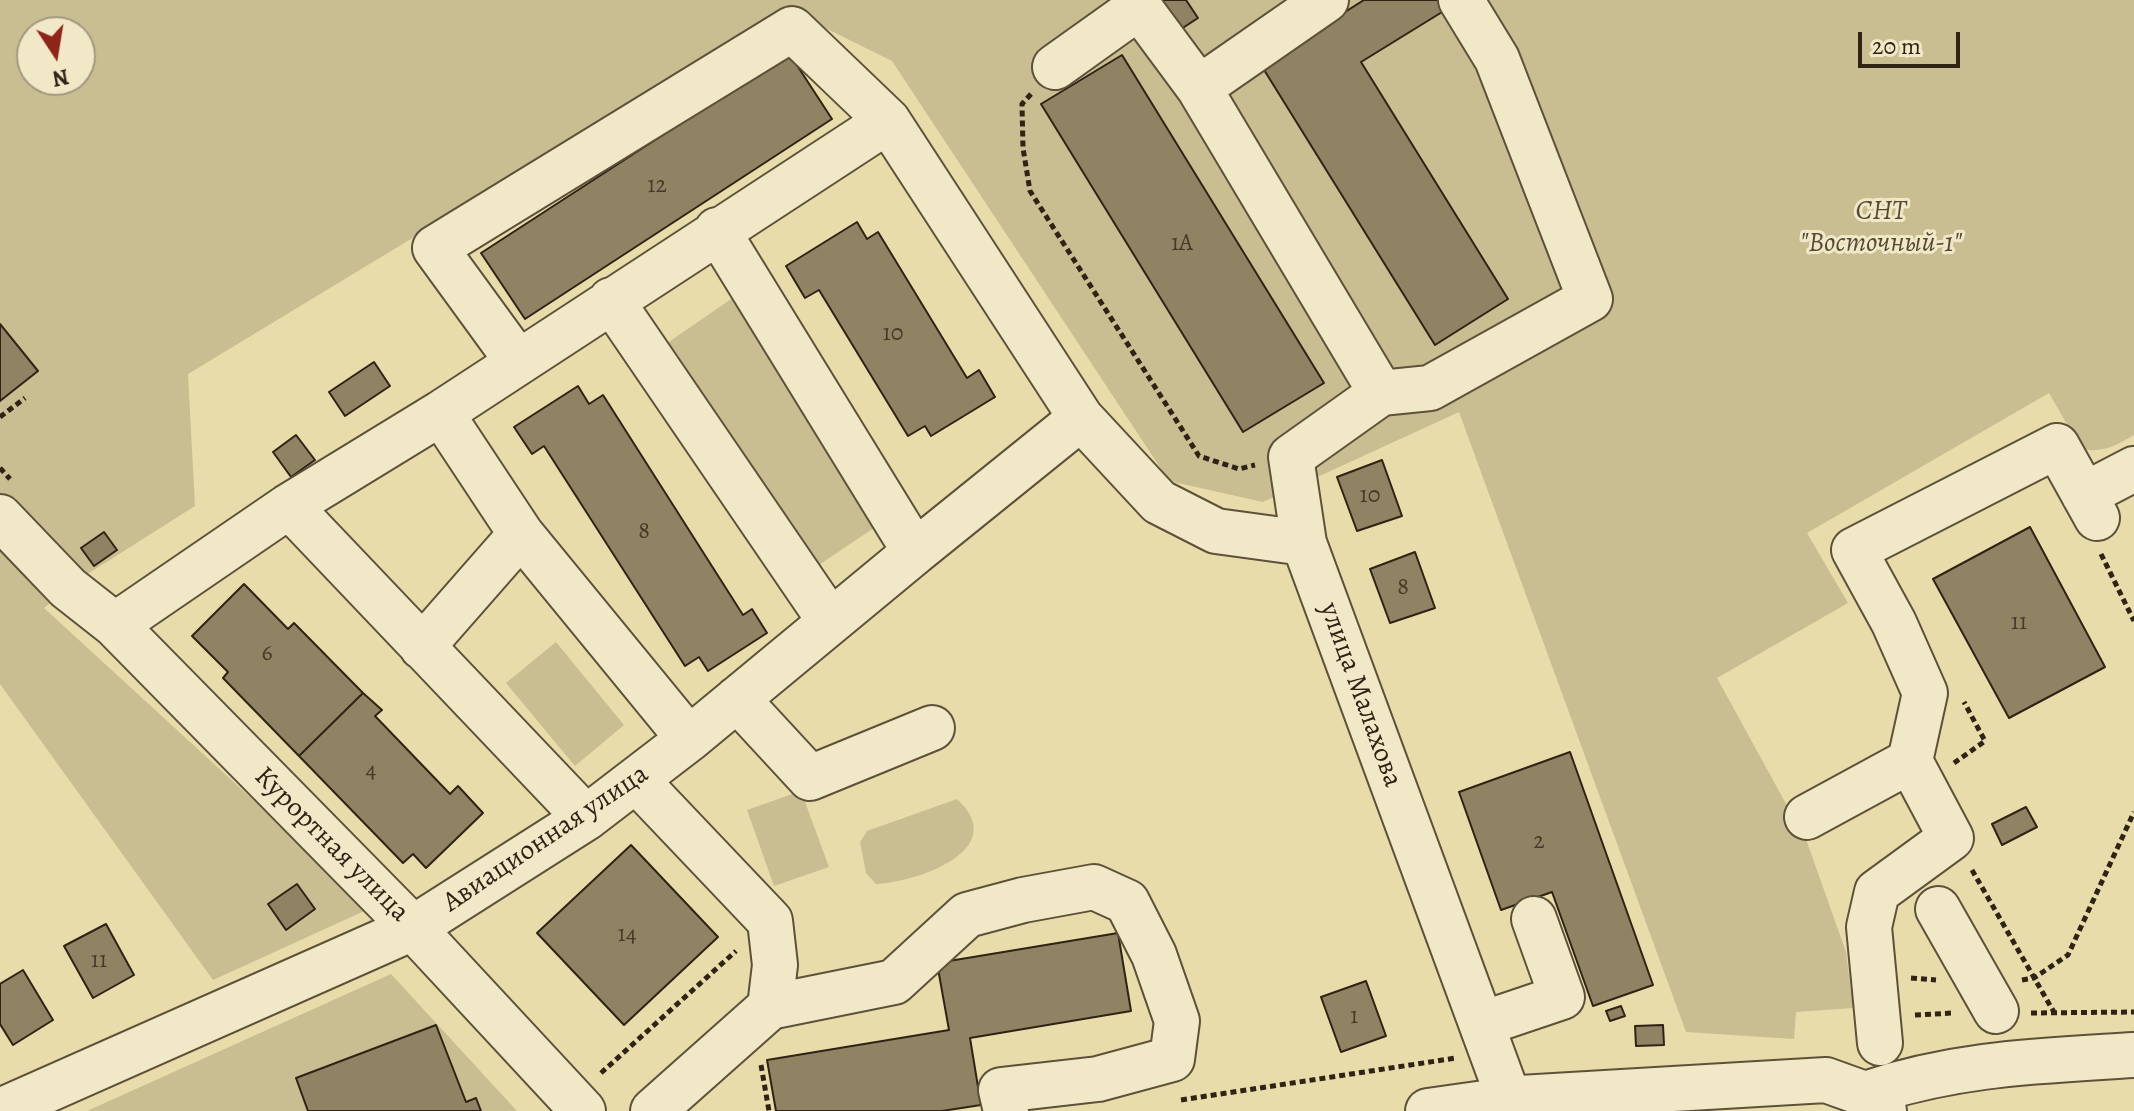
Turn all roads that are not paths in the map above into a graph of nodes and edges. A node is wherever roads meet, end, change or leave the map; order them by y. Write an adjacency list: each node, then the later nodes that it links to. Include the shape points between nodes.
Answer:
1 (1326, 0): 4 (street)
2 (1461, 0): 9 (street, via 1497,59 1590,299 1430,388)
3 (1055, 67): 4 (street, via 1139,7)
4 (1199, 88): 9 (street)
5 (888, 121): 6 (street); 8 (street, via 792,29 435,248); 11 (street)
6 (717, 230): 7 (street); 17 (street)
7 (611, 300): 8 (street); 18 (street)
8 (518, 362): 10 (street)
9 (1381, 393): 16 (street, улица Малахова, via 1291,457)
10 (441, 413): 13 (street); 15 (street)
11 (1081, 418): 16 (street, via 1159,502 1216,531); 17 (street, Авиационная улица)
12 (2134, 469): 24 (street, via 2094,522 2057,446 1854,550 1925,693)
13 (289, 506): 19 (street); 20 (street)
14 (0, 517): 19 (street, Курортная улица, via 68,588)
15 (521, 534): 20 (street); 23 (street)
16 (1304, 543): 33 (street, улица Малахова)
17 (915, 552): 18 (street, Авиационная улица)
18 (830, 621): 21 (street, Авиационная улица)
19 (115, 625): 30 (street, Курортная улица)
20 (422, 647): 27 (street)
21 (737, 699): 22 (street, via 810,778); 23 (street, Авиационная улица)
22 (932, 728)
23 (689, 739): 25 (street, Авиационная улица)
24 (1916, 773): 26 (street); 34 (street, via 1951,838 1877,892 1869,927)
25 (636, 780): 27 (street, Авиационная улица); 31 (street, via 770,921 775,965)
26 (1807, 817)
27 (586, 818): 30 (street, Авиационная улица)
28 (1938, 909): 32 (street)
29 (1534, 919): 33 (street, via 1562,997)
30 (413, 928): 38 (street, Курортная улица); 39 (street, Авиационная улица)
31 (770, 1007): 40 (street); 41 (street, via 894,982 967,915 1094,887 1127,902 1154,955 1177,1021 1172,1059 1098,1079 1001,1090)
32 (1996, 1011)
33 (1482, 1024): 36 (street, улица Малахова)
34 (1880, 1043)
35 (2134, 1055): 37 (street, via 2004,1063 1918,1076)
36 (1509, 1099): 37 (street, via 1826,1080); 42 (street)
37 (1874, 1103)
38 (578, 1105)
39 (0, 1111)
40 (653, 1111)
41 (1006, 1111)
42 (1428, 1111)

